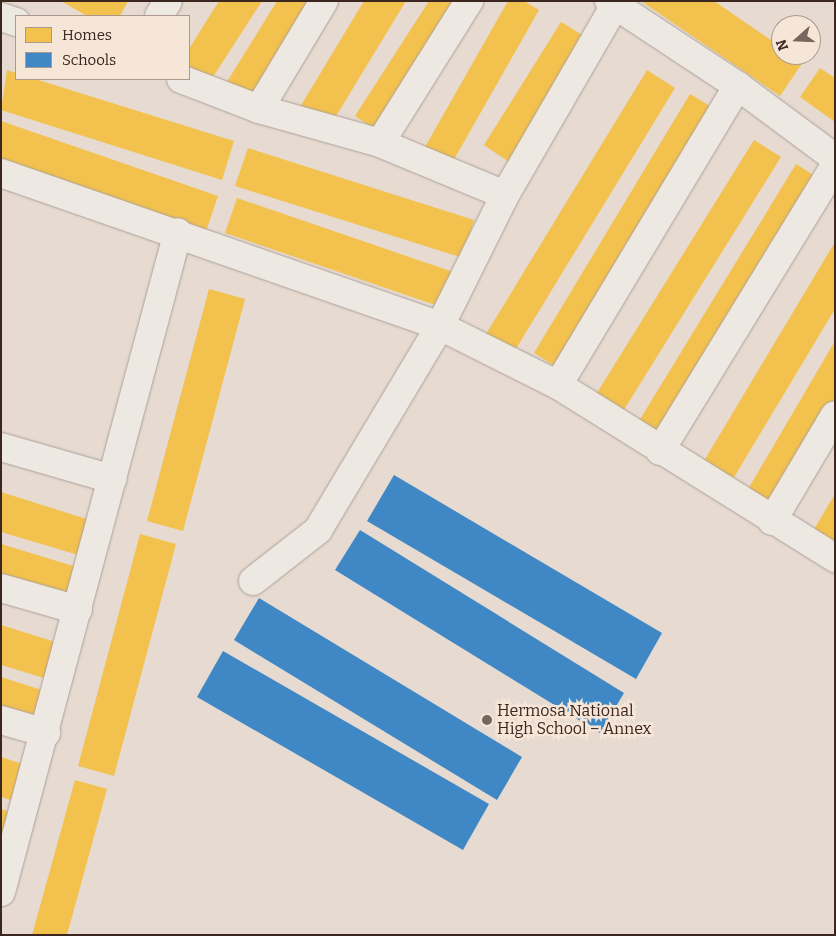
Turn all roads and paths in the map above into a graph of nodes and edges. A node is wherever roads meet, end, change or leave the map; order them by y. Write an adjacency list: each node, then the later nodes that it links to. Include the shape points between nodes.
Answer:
1 (168, 1): 5 (street)
2 (324, 1): 10 (street)
3 (469, 1): 11 (street)
4 (612, 3): 9 (street); 15 (street)
5 (160, 15)
6 (1, 17): 7 (street)
7 (15, 22)
8 (184, 80): 10 (street)
9 (738, 86): 12 (street); 18 (street)
10 (259, 109): 11 (street)
11 (380, 142): 15 (street)
12 (835, 158)
13 (835, 165): 21 (street)
14 (1, 173): 16 (street)
15 (505, 195): 17 (street)
16 (178, 232): 17 (street); 22 (street)
17 (440, 326): 18 (street); 25 (street, via 318,530)
18 (558, 385): 21 (street)
19 (835, 415): 23 (street)
20 (1, 447): 22 (street)
21 (660, 451): 23 (street)
22 (112, 479): 27 (street)
23 (772, 521): 24 (street)
24 (835, 558)
25 (253, 581)
26 (1, 588): 27 (street)
27 (78, 610): 29 (street)
28 (1, 720): 29 (street)
29 (46, 733): 30 (street)
30 (6, 852): 31 (street)
31 (1, 892)

